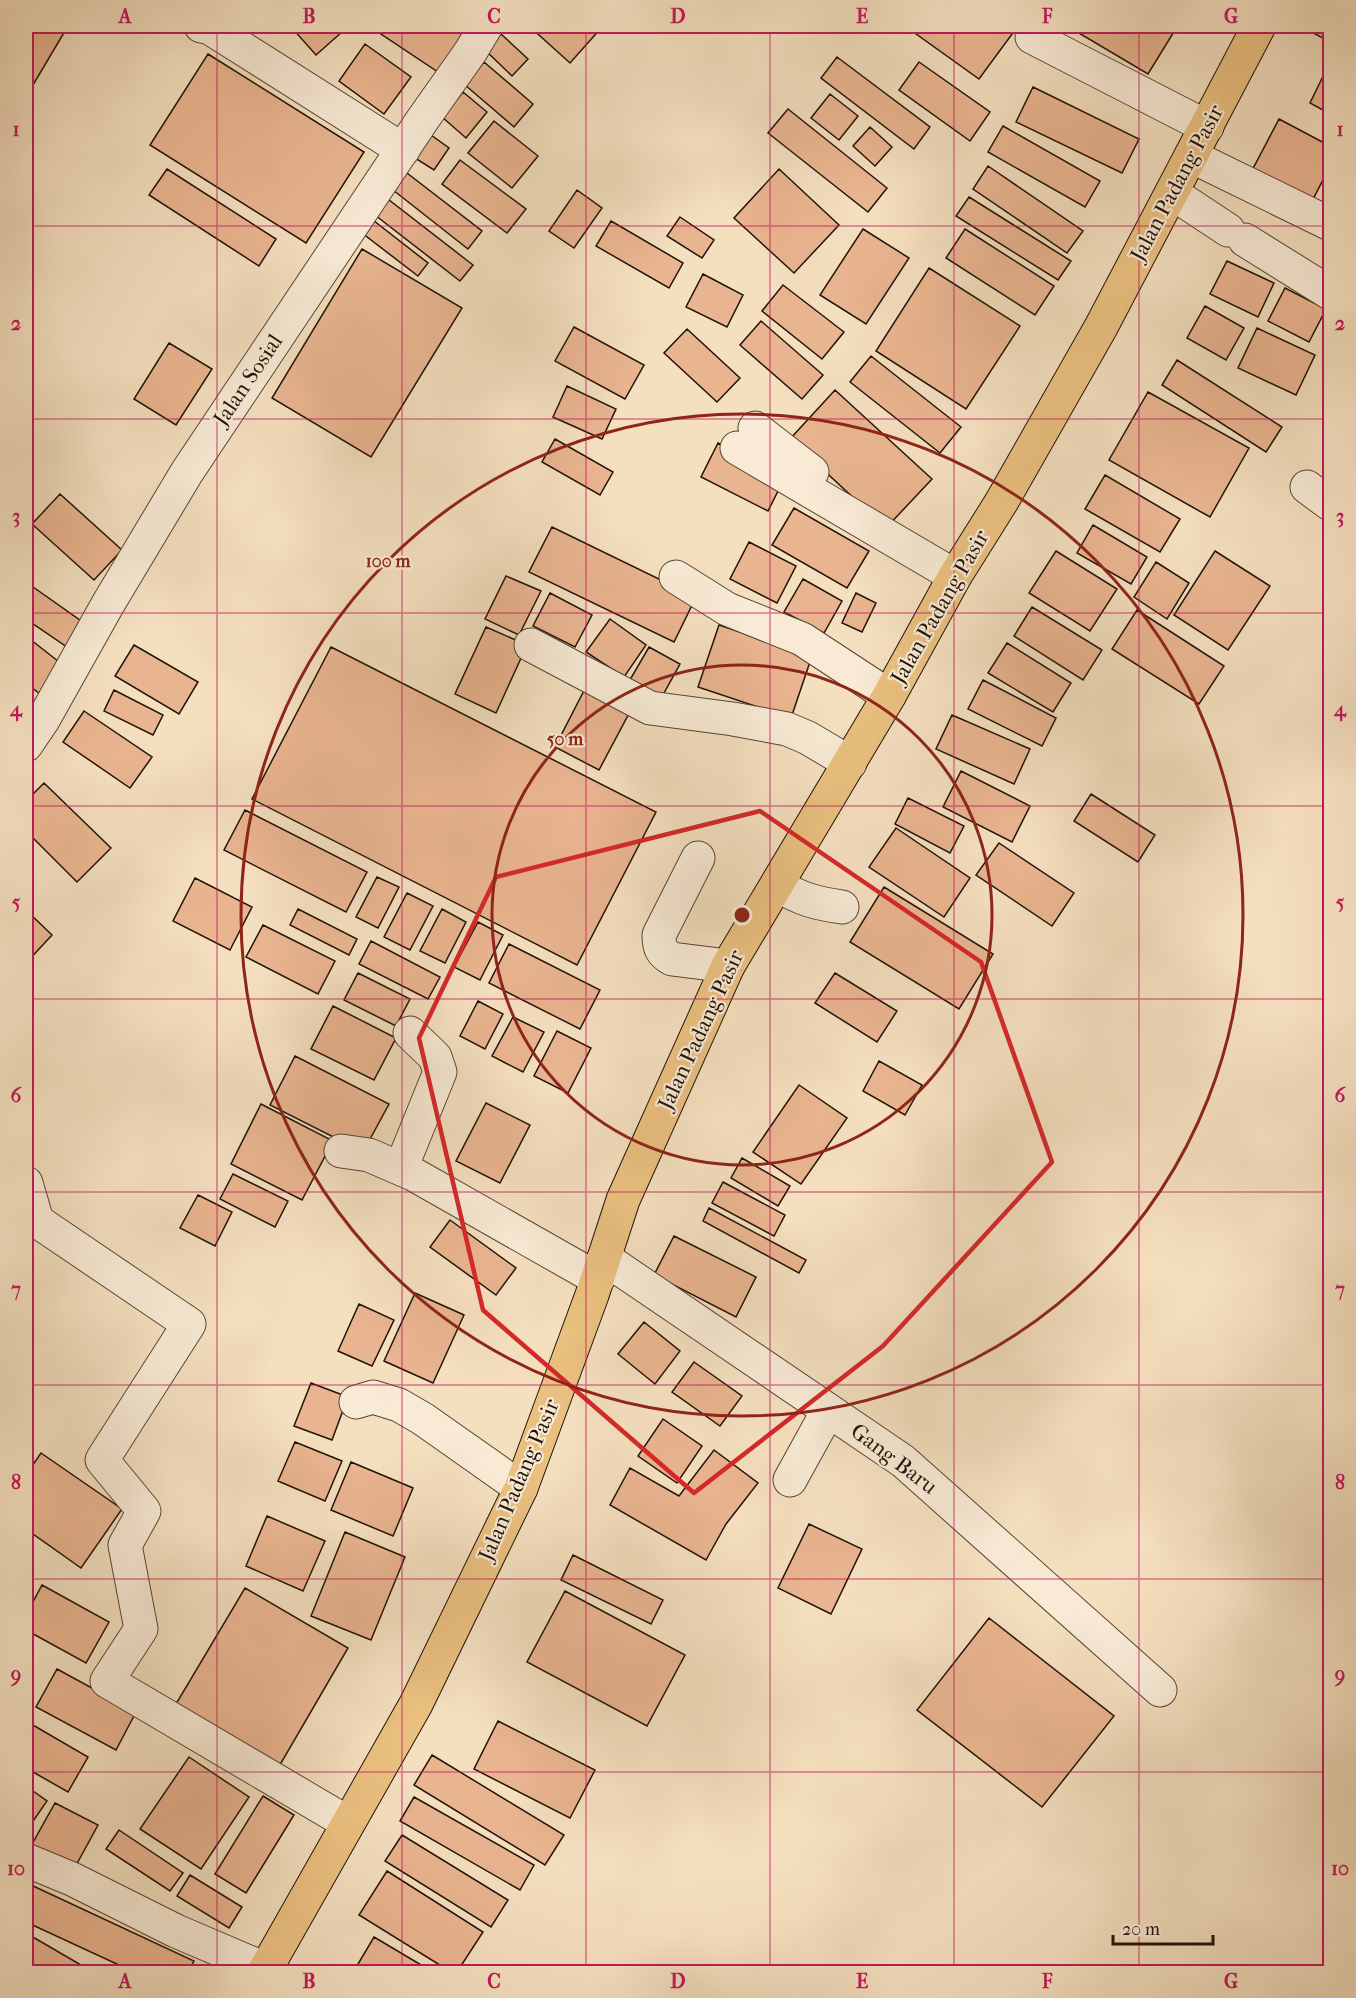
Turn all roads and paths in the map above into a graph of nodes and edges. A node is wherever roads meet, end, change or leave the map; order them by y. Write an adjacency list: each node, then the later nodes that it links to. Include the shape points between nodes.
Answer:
1 (201, 26): 6 (street, via 210,28)
2 (486, 26): 6 (street, Jalan Sosial)
3 (1259, 26): 5 (highway, Jalan Padang Pasir)
4 (1032, 37): 5 (street)
5 (1207, 127): 7 (highway, Jalan Padang Pasir)
6 (403, 150): 16 (street, Jalan Sosial, via 187,472)
7 (1191, 156): 8 (highway, Jalan Padang Pasir); 9 (street)
8 (1172, 194): 10 (street); 12 (highway, Jalan Padang Pasir, via 1101,327)
9 (1330, 224)
10 (1330, 293)
11 (746, 438): 12 (street, via 813,472 804,488)
12 (955, 576): 15 (highway, Jalan Padang Pasir)
13 (676, 577): 15 (street, via 727,609 802,639)
14 (531, 645): 17 (street, via 650,708 787,729)
15 (889, 696): 17 (highway, Jalan Padang Pasir)
16 (31, 724)
17 (850, 763): 19 (highway, Jalan Padang Pasir)
18 (698, 858): 21 (street, via 658,935 659,947 672,959)
19 (777, 885): 20 (street, via 799,898); 21 (highway, Jalan Padang Pasir)
20 (842, 907)
21 (728, 966): 26 (highway, Jalan Padang Pasir, via 623,1200)
22 (410, 1033): 24 (street, via 435,1057 440,1072)
23 (341, 1150): 24 (street, Gang Baru, via 369,1155)
24 (401, 1168): 26 (street, Gang Baru)
25 (26, 1183): 32 (street, via 37,1221 189,1324 102,1460 144,1510 125,1545 141,1629 107,1681)
26 (601, 1268): 28 (street, Gang Baru); 30 (highway, Jalan Padang Pasir)
27 (356, 1402): 30 (street, via 373,1397 399,1405)
28 (828, 1411): 29 (street); 31 (street, Gang Baru, via 903,1461)
29 (790, 1480)
30 (521, 1488): 32 (highway, Jalan Padang Pasir, via 416,1704)
31 (1160, 1690)
32 (348, 1823): 34 (highway, Jalan Padang Pasir)
33 (26, 1860): 34 (street)
34 (264, 1971)

